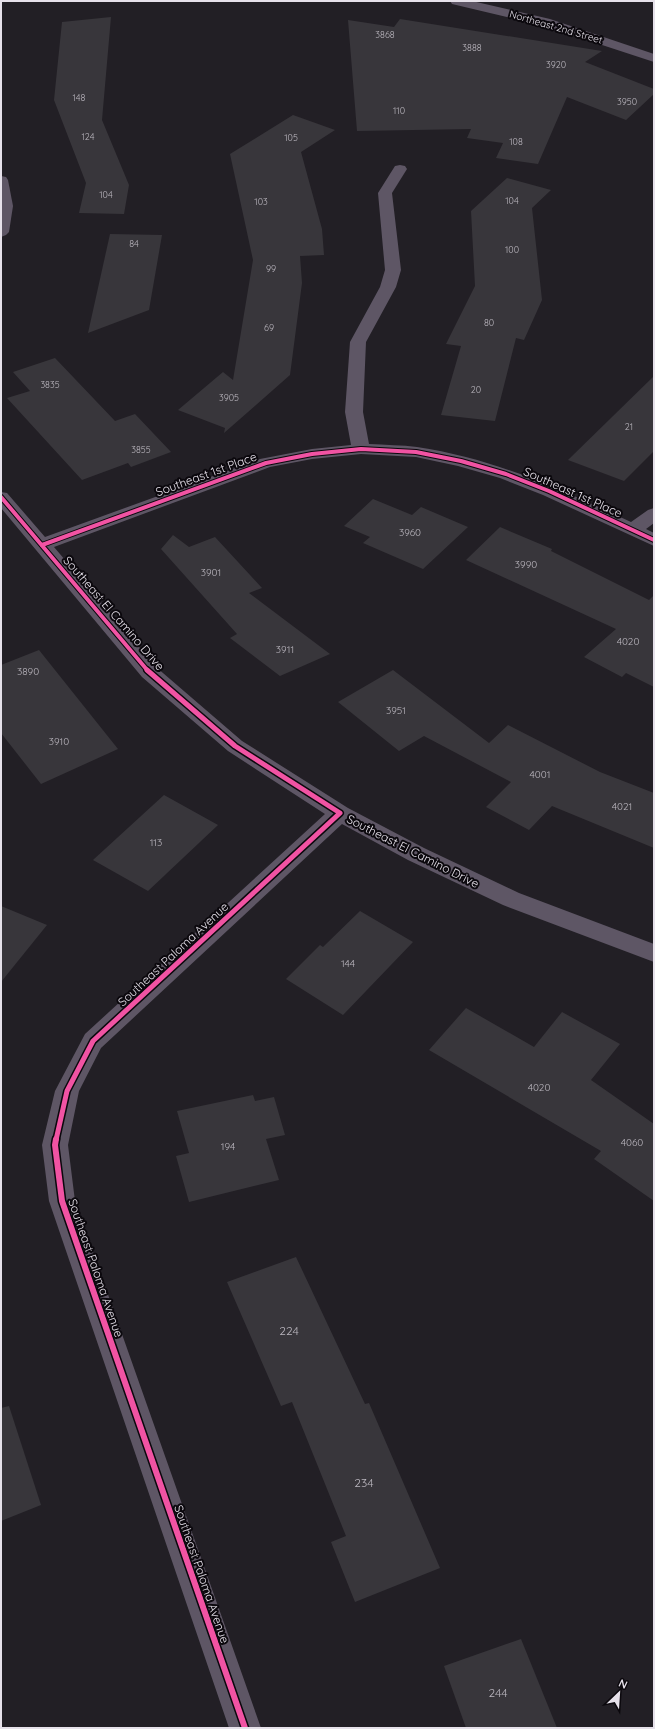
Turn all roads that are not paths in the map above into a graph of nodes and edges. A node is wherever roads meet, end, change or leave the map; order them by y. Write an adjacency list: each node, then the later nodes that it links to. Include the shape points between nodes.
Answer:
1 (456, 1): 2 (street, Northeast 2nd Street, via 545,22)
2 (654, 58)
3 (400, 169): 6 (street, via 385,193 393,270 388,287 358,342 354,412)
4 (1, 180): 5 (street, via 5,207)
5 (1, 232)
6 (362, 449): 9 (street, Southeast 1st Place, via 416,452 476,465 549,491); 11 (street, Southeast 1st Place, via 312,454 266,463)
7 (1, 497): 11 (street, Southeast El Camino Drive)
8 (654, 514): 9 (street)
9 (633, 530): 10 (street, Southeast 1st Place)
10 (654, 540)
11 (42, 545): 12 (street, Southeast El Camino Drive, via 149,672 234,746)
12 (340, 813): 13 (street, Southeast El Camino Drive, via 416,854 511,899); 14 (street, Southeast Paloma Avenue, via 93,1041 67,1091 55,1145 62,1201)
13 (654, 953)
14 (245, 1728)

